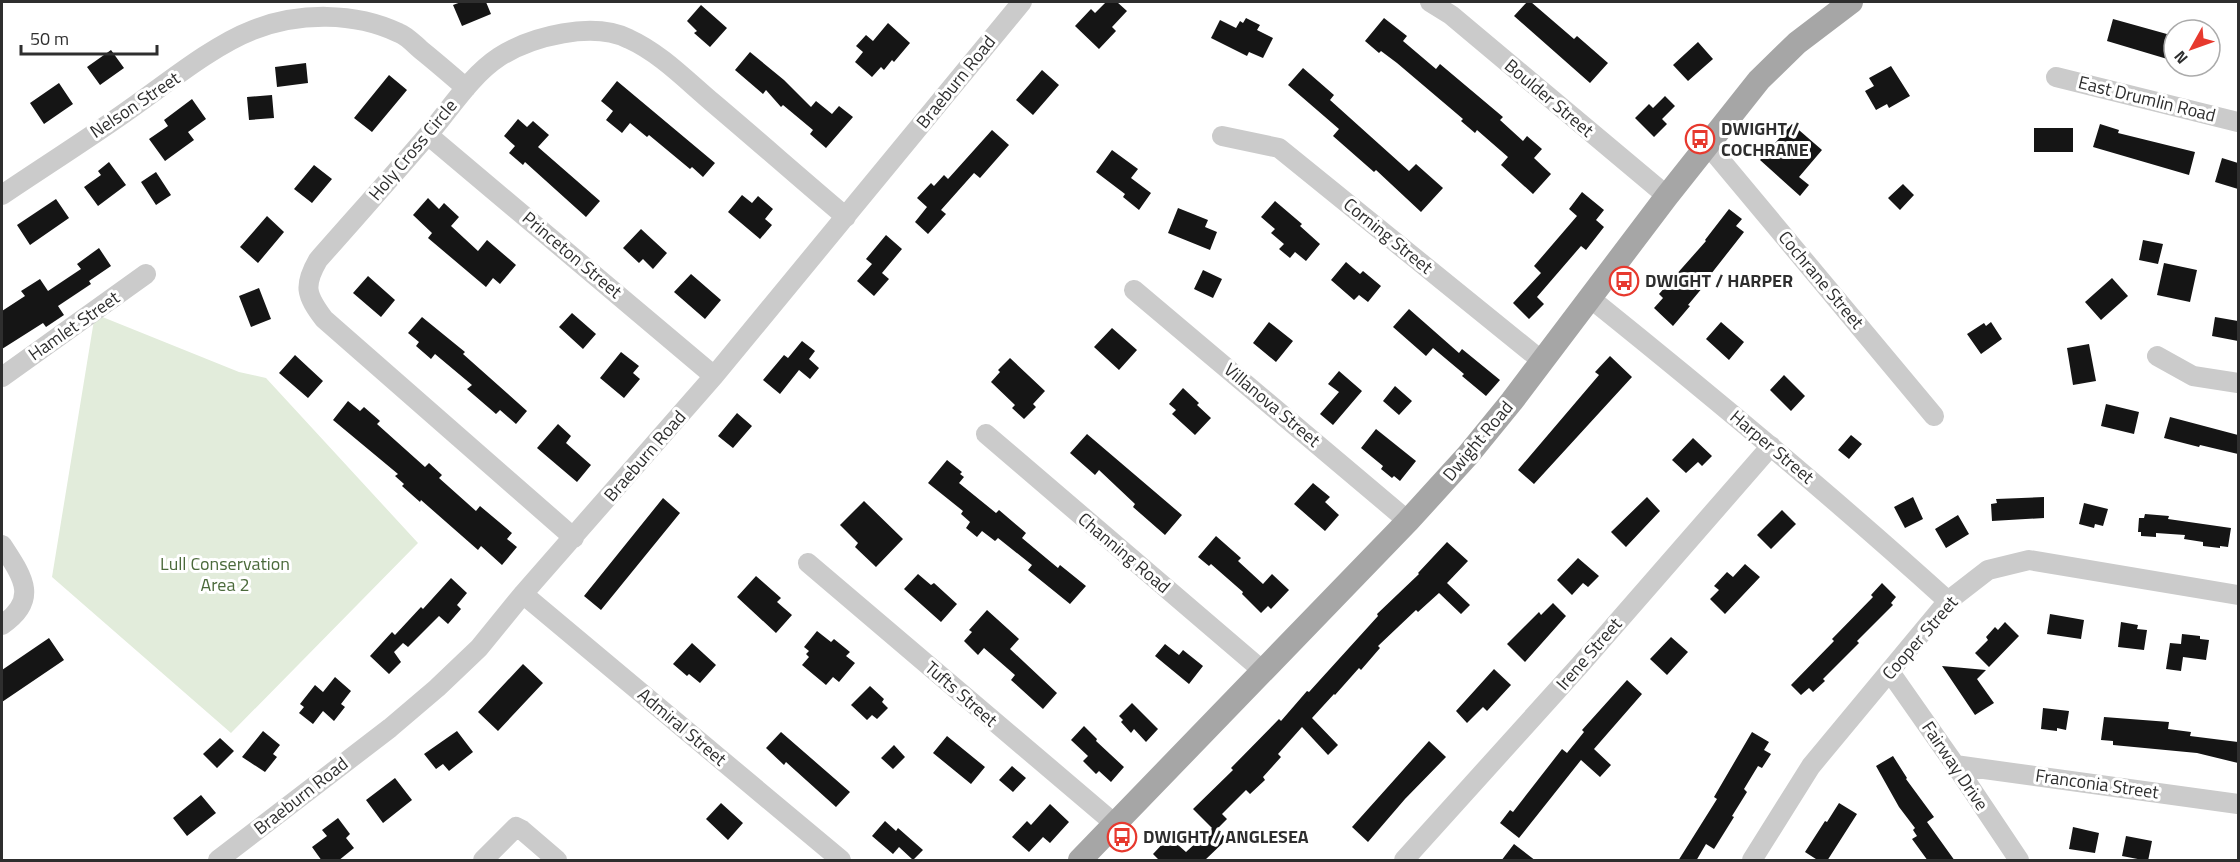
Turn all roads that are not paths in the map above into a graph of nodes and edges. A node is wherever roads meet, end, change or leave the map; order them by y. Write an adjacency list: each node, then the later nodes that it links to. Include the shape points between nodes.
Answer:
1 (1022, 2): 12 (street, Braeburn Road)
2 (1430, 2): 11 (street, Boulder Street, via 1451,15)
3 (1851, 2): 9 (main road, Dwight Road, via 1772,66)
4 (2056, 77): 6 (street, East Drumlin Road)
5 (466, 88): 7 (street, Holy Cross Circle); 10 (street, Nelson Street, via 402,34 376,23 350,18 281,22 252,30 213,52); 12 (street, Holy Cross Circle, via 499,57 528,44 585,30 619,34 656,55)
6 (2238, 122)
7 (428, 135): 18 (street, Princeton Street); 25 (street, Holy Cross Circle, via 318,260 307,282 310,298 324,319)
8 (1222, 136): 17 (street, Corning Street, via 1279,148)
9 (1707, 144): 11 (main road, Dwight Road); 21 (street, Cochrane Street)
10 (2, 195)
11 (1667, 196): 15 (main road, Dwight Road)
12 (846, 217): 18 (street, Braeburn Road)
13 (146, 274): 19 (street, Hamlet Street)
14 (1134, 290): 24 (street, Villanova Street)
15 (1590, 298): 17 (main road, Dwight Road); 23 (street, Harper Street)
16 (2157, 356): 20 (street, via 2193,376)
17 (1542, 361): 24 (main road, Dwight Road, via 1496,421)
18 (714, 376): 25 (street, Braeburn Road)
19 (2, 377)
20 (2238, 383)
21 (1934, 416)
22 (986, 434): 32 (street, Channing Road)
23 (1771, 446): 30 (street, Harper Street); 42 (street, Irene Street)
24 (1408, 521): 32 (main road, Dwight Road)
25 (574, 538): 28 (street, Braeburn Road)
26 (2, 545): 31 (street, via 18,570 24,600)
27 (808, 563): 36 (street, Tufts Street)
28 (523, 594): 37 (street, Braeburn Road, via 479,648 429,694); 40 (street, Admiral Street)
29 (2238, 595): 30 (street, Cooper Street, via 2029,560 1988,570)
30 (1948, 602): 33 (street, Cooper Street)
31 (2, 625)
32 (1263, 671): 36 (main road, Dwight Road)
33 (1890, 672): 34 (street, Fairway Drive); 43 (street, Cooper Street, via 1811,766)
34 (1955, 765): 35 (street, Franconia Street); 44 (street, Fairway Drive)
35 (2238, 804)
36 (1115, 824): 41 (main road, Dwight Road)
37 (218, 861)
38 (483, 861): 39 (street, via 516,827)
39 (557, 861)
40 (841, 861)
41 (1080, 861)
42 (1404, 861)
43 (1752, 861)
44 (2019, 861)

